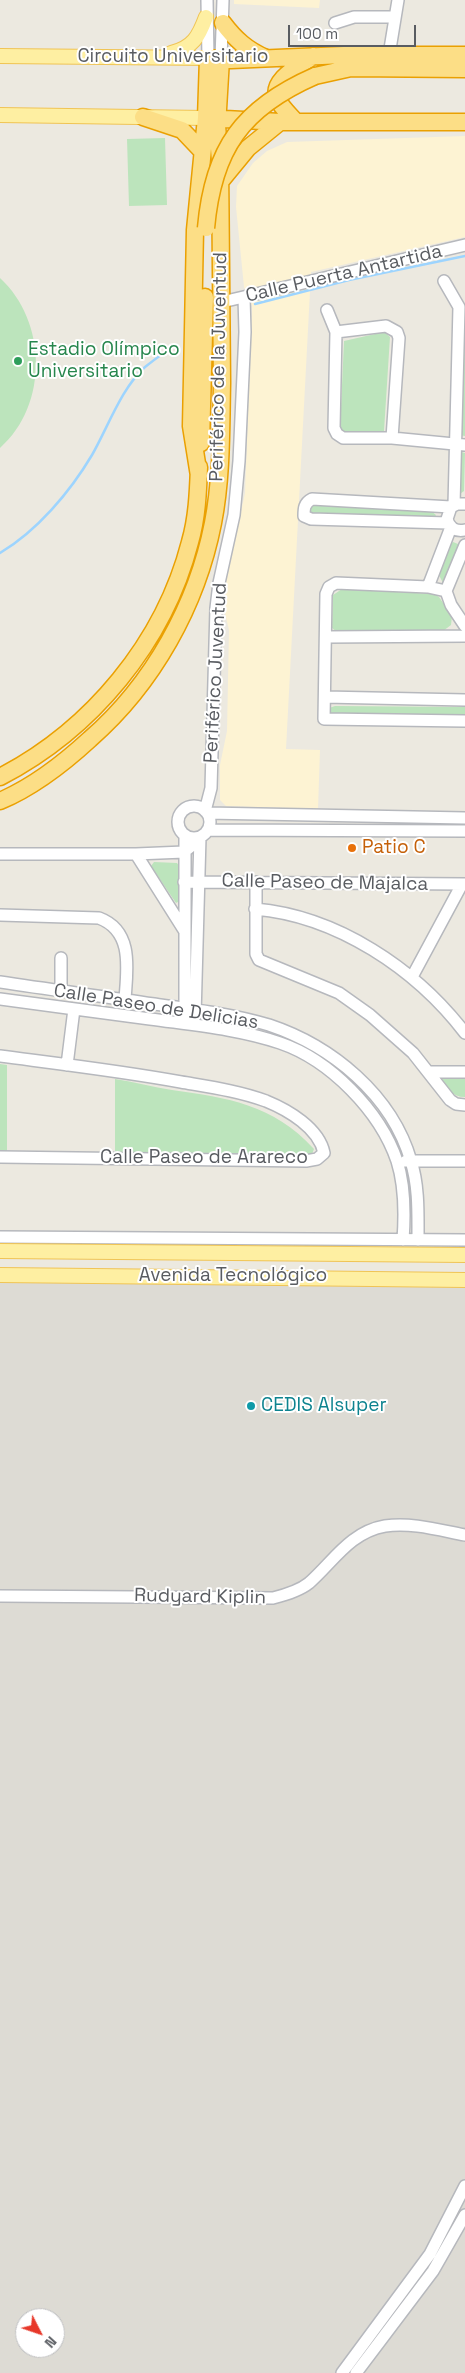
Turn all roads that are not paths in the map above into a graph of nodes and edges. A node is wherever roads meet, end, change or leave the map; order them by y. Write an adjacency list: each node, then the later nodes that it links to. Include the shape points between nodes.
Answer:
1 (207, 0): 4 (street)
2 (222, 0): 6 (street)
3 (398, 0): 5 (street)
4 (206, 17): 11 (main road, via 192,44 184,50); 14 (street)
5 (394, 17): 7 (street, via 354,17); 8 (street)
6 (223, 23): 13 (highway, via 242,44); 14 (street)
7 (335, 23)
8 (389, 55): 9 (highway, Circuito Universitario); 12 (highway, Circuito Universitario)
9 (465, 55)
10 (0, 56): 11 (main road, Circuito Universitario)
11 (158, 56): 14 (main road, Circuito Universitario)
12 (324, 56): 13 (highway, Circuito Universitario); 19 (highway, via 286,75 277,90)
13 (266, 58): 14 (highway, Circuito Universitario)
14 (214, 59): 18 (highway)
15 (465, 69): 33 (highway, bridge, via 351,68 315,76 282,92 260,109 232,141 215,172 208,202)
16 (0, 115): 17 (main road)
17 (143, 117): 18 (main road); 21 (highway, via 182,130)
18 (212, 118): 19 (highway); 21 (highway); 22 (highway, Periférico de la Juventud, bridge, via 220,160)
19 (288, 122): 20 (highway); 22 (highway, via 248,148)
20 (465, 122)
21 (201, 150): 23 (highway)
22 (220, 180): 23 (highway, via 212,178); 27 (highway, Periférico de la Juventud)
23 (198, 182): 33 (highway, via 191,426)
24 (465, 245): 26 (street, Calle Puerta Antartida)
25 (444, 281): 28 (street)
26 (244, 297): 27 (street, Calle Puerta Antartida); 48 (street, Periférico Juventud, via 246,332 239,461 234,514 217,596 211,788)
27 (222, 302): 47 (highway, Periférico de la Juventud, via 222,436 218,488 210,537 194,591 159,657 137,690 107,725 47,773)
28 (462, 306): 32 (street)
29 (327, 310): 30 (street)
30 (336, 332): 31 (street, via 335,431 343,438); 31 (street, via 386,326 398,332)
31 (392, 438): 32 (street)
32 (460, 445): 34 (street)
33 (199, 476): 46 (highway, Periférico de la Juventud, via 194,524 181,573 156,625 134,660 111,690 69,732 40,754)
34 (457, 505): 35 (street, via 447,514); 35 (street, via 312,499 304,508 307,518)
35 (450, 525): 36 (street); 38 (street)
36 (465, 530)
37 (465, 545): 39 (street)
38 (428, 587): 39 (street); 42 (street, via 336,583 326,594)
39 (446, 592): 40 (street)
40 (465, 626)
41 (465, 636): 42 (street)
42 (327, 637): 43 (street)
43 (325, 697): 44 (street); 45 (street, via 324,719)
44 (465, 700)
45 (465, 721)
46 (0, 777)
47 (0, 801)
48 (206, 812): 49 (street); 55 (street, via 196,806 182,812 179,826); 56 (street, via 210,822)
49 (273, 816): 51 (street); 52 (street)
50 (465, 818): 51 (street)
51 (438, 819): 53 (street)
52 (273, 830): 53 (street); 56 (street)
53 (438, 831): 54 (street)
54 (465, 831)
55 (185, 835): 56 (street, via 194,838); 57 (street)
56 (202, 835): 57 (street); 61 (street)
57 (184, 852): 59 (street); 60 (street)
58 (0, 854): 59 (street)
59 (136, 854): 66 (street)
60 (184, 882): 61 (street, Calle Paseo de Majalca); 66 (street)
61 (197, 882): 62 (street, Calle Paseo de Majalca); 74 (street)
62 (256, 882): 63 (street, Calle Paseo de Majalca); 64 (street)
63 (464, 884): 68 (street)
64 (255, 909): 68 (street, via 309,920 345,935); 79 (street, via 256,954 259,960 338,993 395,1035)
65 (0, 916): 72 (street, via 99,918 108,922 125,943 128,956)
66 (184, 930): 74 (street)
67 (61, 958): 70 (street)
68 (412, 977): 76 (street)
69 (0, 982): 70 (street, Calle Paseo de Delicias)
70 (61, 991): 72 (street, Calle Paseo de Delicias)
71 (0, 999): 73 (street, Calle Paseo de Delicias)
72 (125, 999): 74 (street, Calle Paseo de Delicias)
73 (74, 1009): 75 (street, Calle Paseo de Delicias); 78 (street)
74 (190, 1009): 75 (street); 83 (street, Calle Paseo de Delicias, via 267,1025 308,1041 331,1056 362,1080 379,1101 398,1130)
75 (190, 1024): 84 (street, Calle Paseo de Delicias, via 282,1044 321,1064 361,1101 384,1134)
76 (465, 1033)
77 (0, 1056): 78 (street, Calle Paseo de Arareco)
78 (67, 1065): 82 (street, Calle Paseo de Arareco, via 229,1090 268,1102 292,1114 312,1131 323,1148 323,1156 306,1161)
79 (428, 1072): 80 (street); 81 (street, via 450,1100)
80 (465, 1072)
81 (465, 1105)
82 (0, 1157)
83 (411, 1160): 84 (street); 85 (street); 88 (street, Calle Paseo de Delicias, via 418,1194)
84 (397, 1161): 87 (street, Calle Paseo de Delicias, via 403,1190)
85 (465, 1161)
86 (0, 1237): 87 (street)
87 (403, 1240): 88 (street)
88 (418, 1240): 89 (street)
89 (465, 1240)
90 (0, 1250): 91 (main road, Avenida Tecnológico)
91 (18, 1251): 92 (main road, Avenida Tecnológico); 94 (main road)
92 (465, 1256)
93 (0, 1275): 94 (main road, Avenida Tecnológico)
94 (18, 1275): 95 (main road, Avenida Tecnológico)
95 (465, 1280)
96 (465, 1535): 97 (street, Rudyard Kiplin, via 415,1526 384,1526 361,1534 307,1584 273,1598)
97 (0, 1596)
98 (465, 2186): 100 (street, via 430,2254)
99 (465, 2215): 101 (street, via 433,2271)
100 (342, 2373)
101 (356, 2373)

